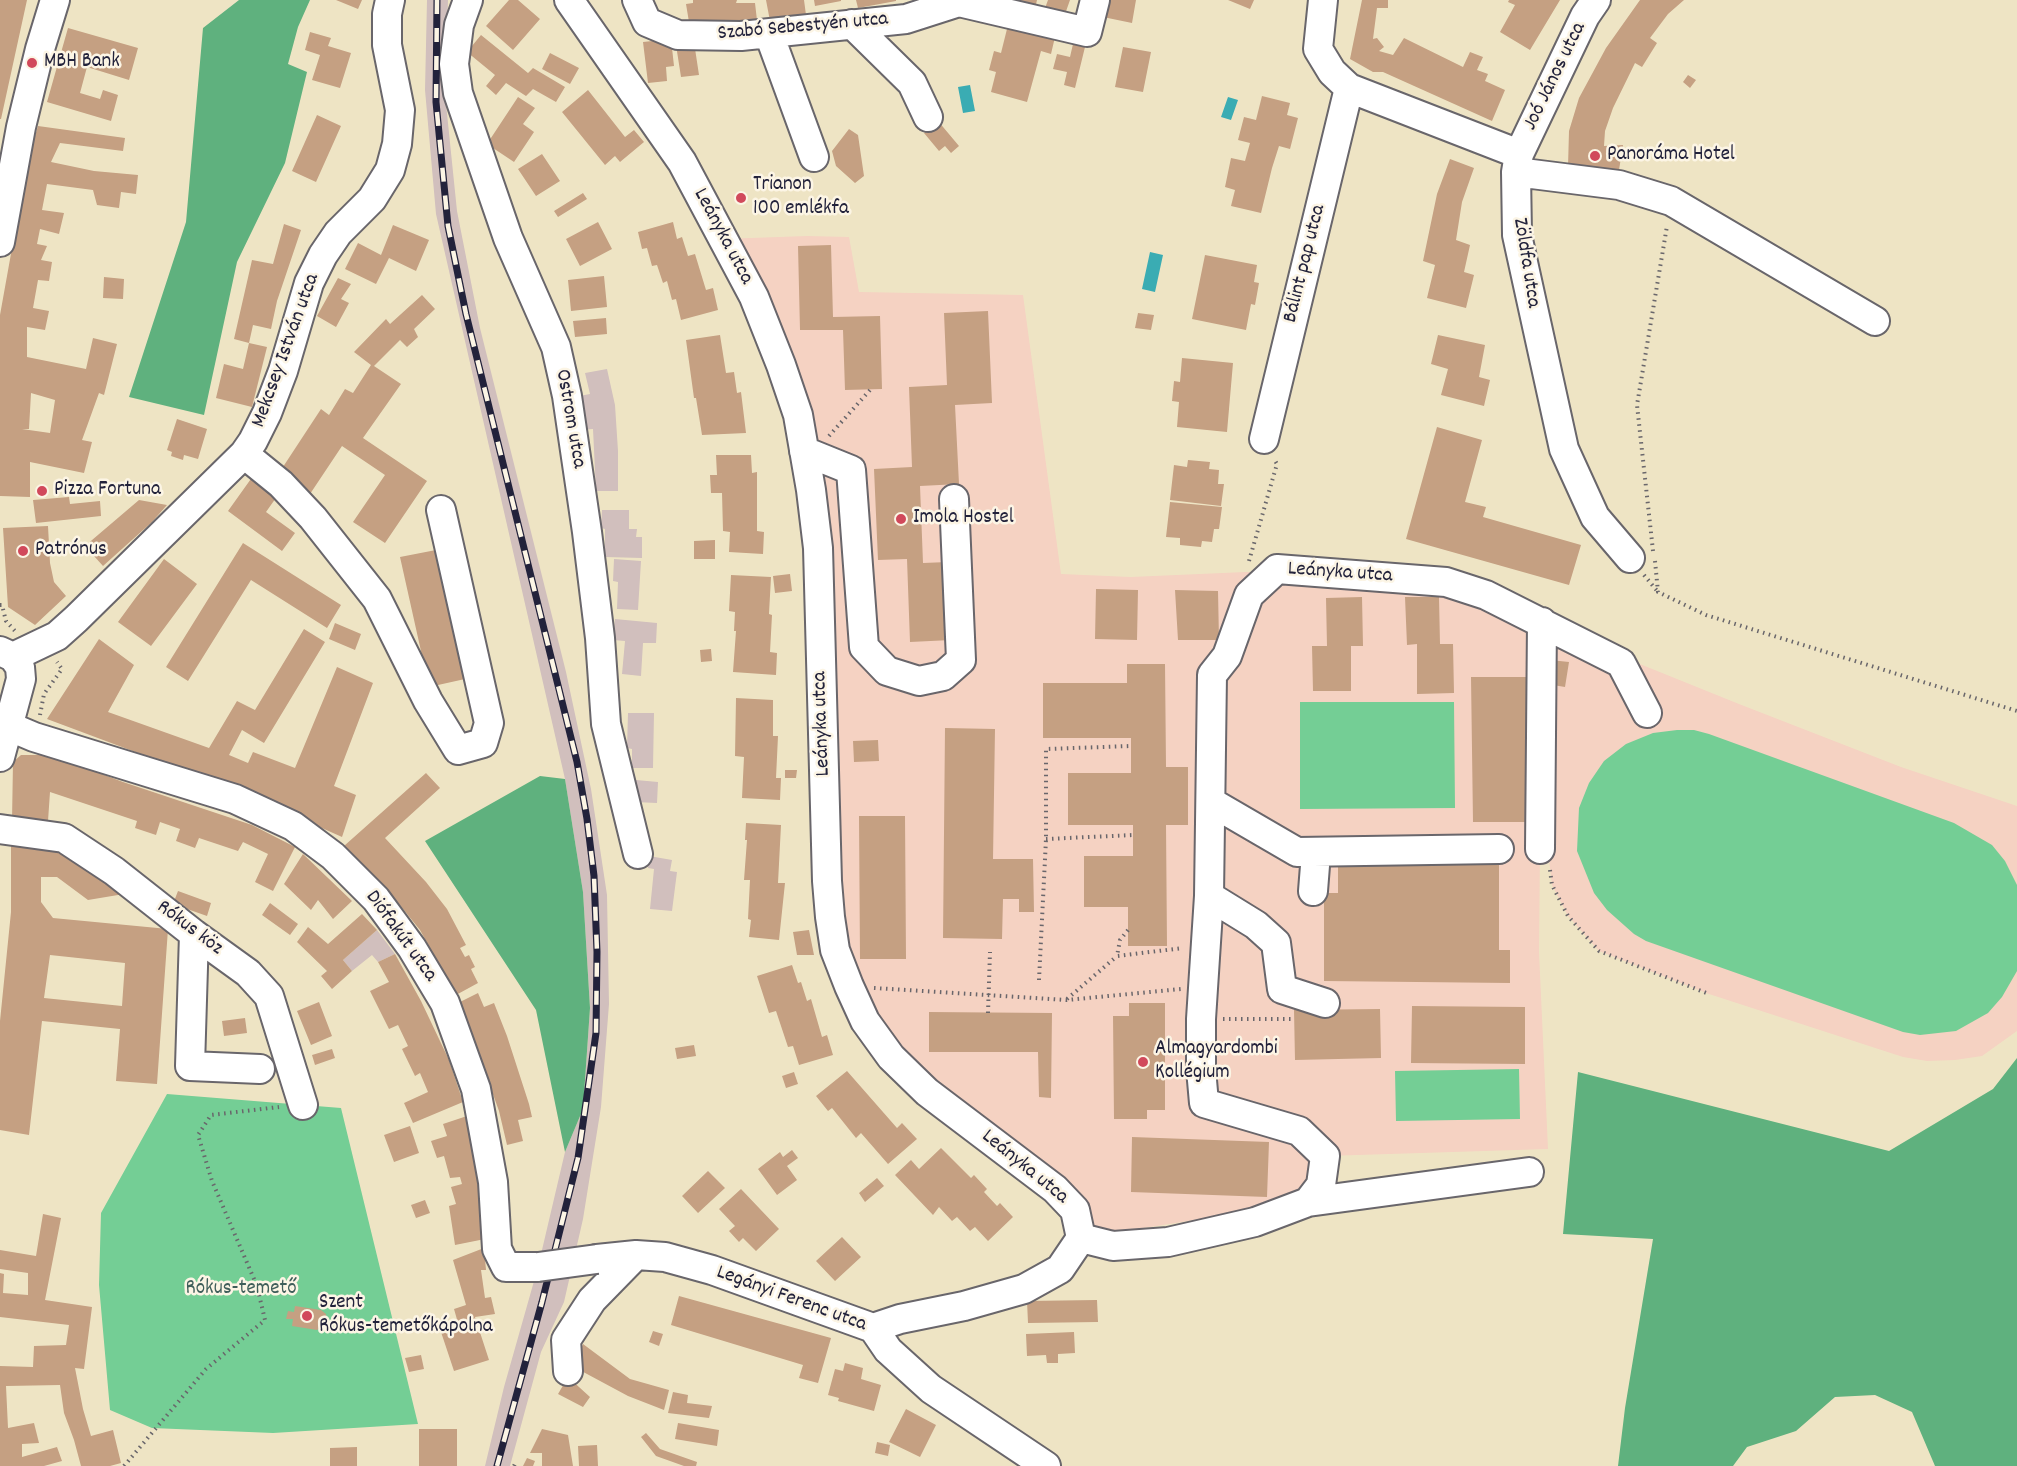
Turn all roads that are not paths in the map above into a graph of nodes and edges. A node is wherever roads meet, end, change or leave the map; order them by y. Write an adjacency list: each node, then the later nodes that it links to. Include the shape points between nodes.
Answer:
1 (55, 0): 16 (street, via 21,127)
2 (390, 0): 20 (street, Mekcsey István utca, via 387,45 400,110 390,170 372,199 338,233 323,255 309,283 267,413)
3 (468, 0): 33 (street, Ostrom utca, via 459,25 454,64 458,93 508,238 556,347 587,532 606,724)
4 (568, 0): 19 (street, Leányka utca, via 682,162 754,297 798,415)
5 (637, 0): 11 (street, Szabó Sebestyén utca, via 647,22 678,35)
6 (1095, 0): 9 (street, Szabó Sebestyén utca, via 1087,32)
7 (1323, 0): 12 (street, via 1318,49 1332,72)
8 (1596, 0): 15 (street, Joó János utca)
9 (960, 1): 10 (street, Szabó Sebestyén utca, via 906,19)
10 (852, 24): 11 (street, Szabó Sebestyén utca); 13 (street, via 912,83)
11 (769, 34): 14 (street)
12 (1349, 88): 15 (street); 18 (street, Bálint pap utca)
13 (928, 117)
14 (814, 157)
15 (1517, 163): 17 (street, via 1671,201); 23 (street, Zöldfa utca, via 1517,235 1564,449 1595,517)
16 (0, 235)
17 (1875, 321)
18 (1264, 440)
19 (804, 451): 21 (street, via 851,470 864,646 887,671 919,681 943,676 961,660); 42 (street, Leányka utca, via 818,548 827,881 835,951 865,1021 891,1057 927,1092 1055,1190 1075,1210)
20 (244, 454): 22 (street, via 281,484 313,518 377,599 428,701 458,750 483,743 489,723); 25 (street, Mekcsey István utca, via 76,619 52,655)
21 (954, 499)
22 (441, 510)
23 (1630, 558)
24 (1542, 622): 26 (street, Leányka utca, via 1621,663); 28 (street, Leányka utca, via 1486,595 1446,582 1277,569 1249,595 1227,656 1212,675); 31 (street)
25 (8, 675): 27 (street); 44 (street, Diófakút utca, via 34,737 235,799 292,826 333,856 376,899 445,1002 476,1089 493,1182 497,1249 506,1267)
26 (1647, 713)
27 (0, 758)
28 (1211, 802): 32 (street, via 1297,852); 35 (street, Leányka utca)
29 (0, 829): 36 (street, Rókus köz, via 63,838 114,871)
30 (1499, 849): 32 (street)
31 (1540, 849)
32 (1317, 853): 34 (street)
33 (638, 854)
34 (1313, 891)
35 (1209, 896): 37 (street, via 1256,925 1276,943 1282,990); 41 (street, Leányka utca, via 1201,1019 1204,1103 1299,1131 1325,1156 1321,1185)
36 (194, 934): 38 (street, via 190,1066); 39 (street, Rókus köz, via 248,973 269,996)
37 (1325, 1003)
38 (260, 1069)
39 (303, 1105)
40 (1530, 1172): 41 (street)
41 (1308, 1202): 42 (street, via 1255,1222 1168,1242 1113,1246)
42 (1081, 1238): 45 (street, via 1060,1269 1024,1289)
43 (636, 1256): 44 (street, Legányi Ferenc utca, bridge); 45 (street, Legányi Ferenc utca, via 665,1257 712,1270); 46 (street, via 592,1300 566,1340)
44 (538, 1267)
45 (873, 1328): 47 (street, Legányi Ferenc utca, via 888,1350 931,1389)
46 (568, 1371)
47 (1046, 1466)

